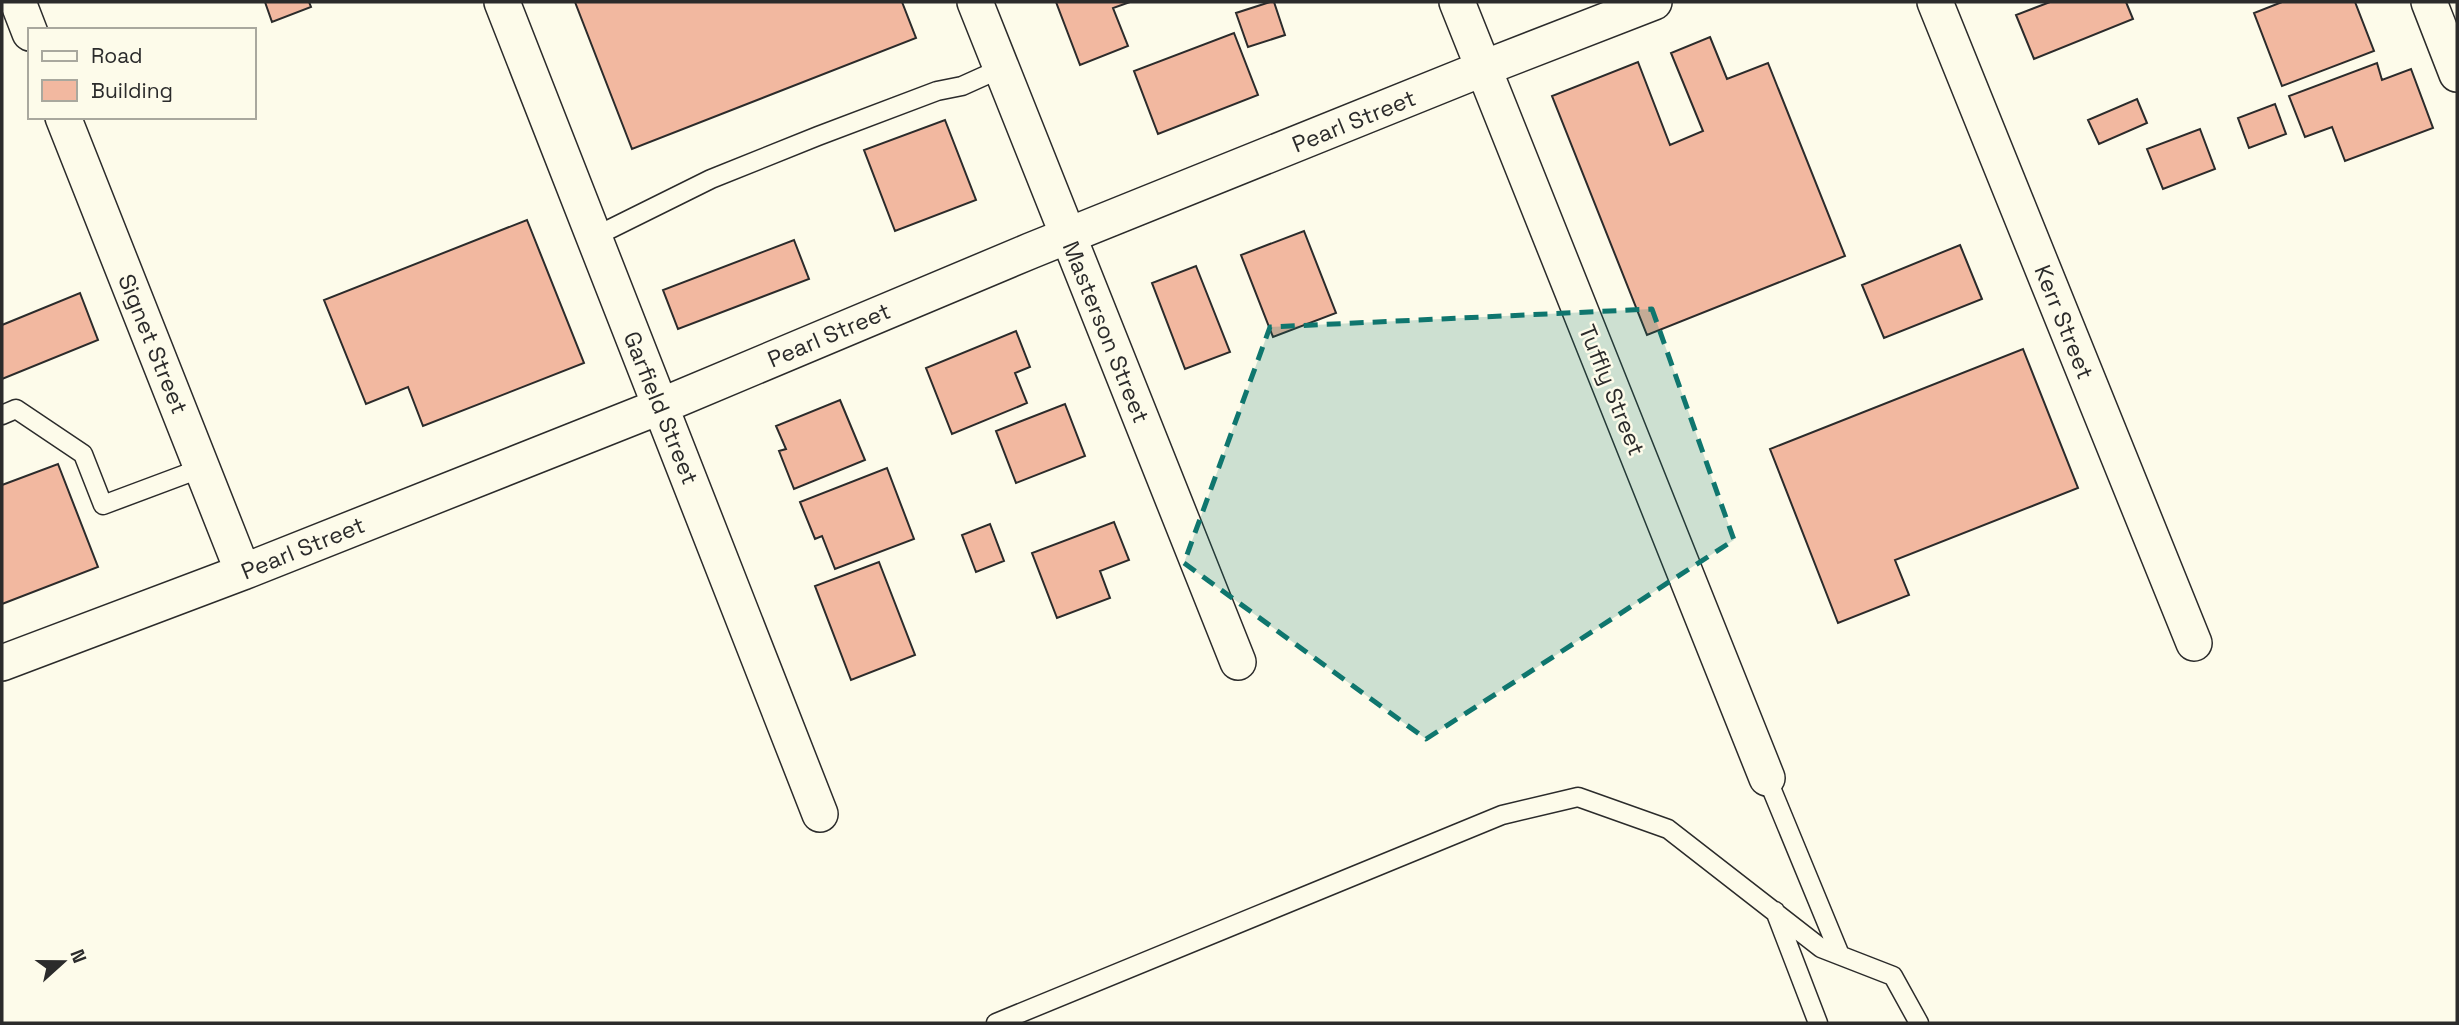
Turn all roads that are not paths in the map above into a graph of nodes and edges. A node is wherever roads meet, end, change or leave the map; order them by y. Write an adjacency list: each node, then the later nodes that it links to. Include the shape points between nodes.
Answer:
1 (18, 2): 8 (street)
2 (502, 2): 14 (street, Garfield Street)
3 (975, 2): 9 (street, Masterson Street)
4 (1457, 2): 10 (street, Tuffly Street)
5 (1654, 2): 10 (street, Pearl Street)
6 (1935, 2): 19 (street, Kerr Street)
7 (2429, 2): 11 (street)
8 (28, 28)
9 (1002, 68): 13 (street, Masterson Street); 14 (lane, via 723,175)
10 (1483, 68): 13 (street, Pearl Street); 22 (street, Tuffly Street)
11 (2457, 74)
12 (64, 119): 17 (street, Signet Street)
13 (1068, 236): 15 (street, Pearl Street); 20 (street, Masterson Street)
14 (594, 237): 15 (street, Garfield Street)
15 (661, 406): 18 (street, Pearl Street); 23 (street, Garfield Street)
16 (2, 415): 17 (lane, via 16,409 83,454 103,505)
17 (202, 468): 18 (street, Signet Street)
18 (243, 572): 21 (street, Pearl Street)
19 (2194, 643)
20 (1238, 662)
21 (2, 663)
22 (1767, 778): 25 (lane)
23 (820, 814)
24 (1774, 911): 25 (lane, via 1821,948); 26 (lane, via 1668,829 1578,797 1502,815); 27 (lane)
25 (1840, 955): 28 (lane, via 1893,976)
26 (996, 1023)
27 (1818, 1023)
28 (1919, 1023)

